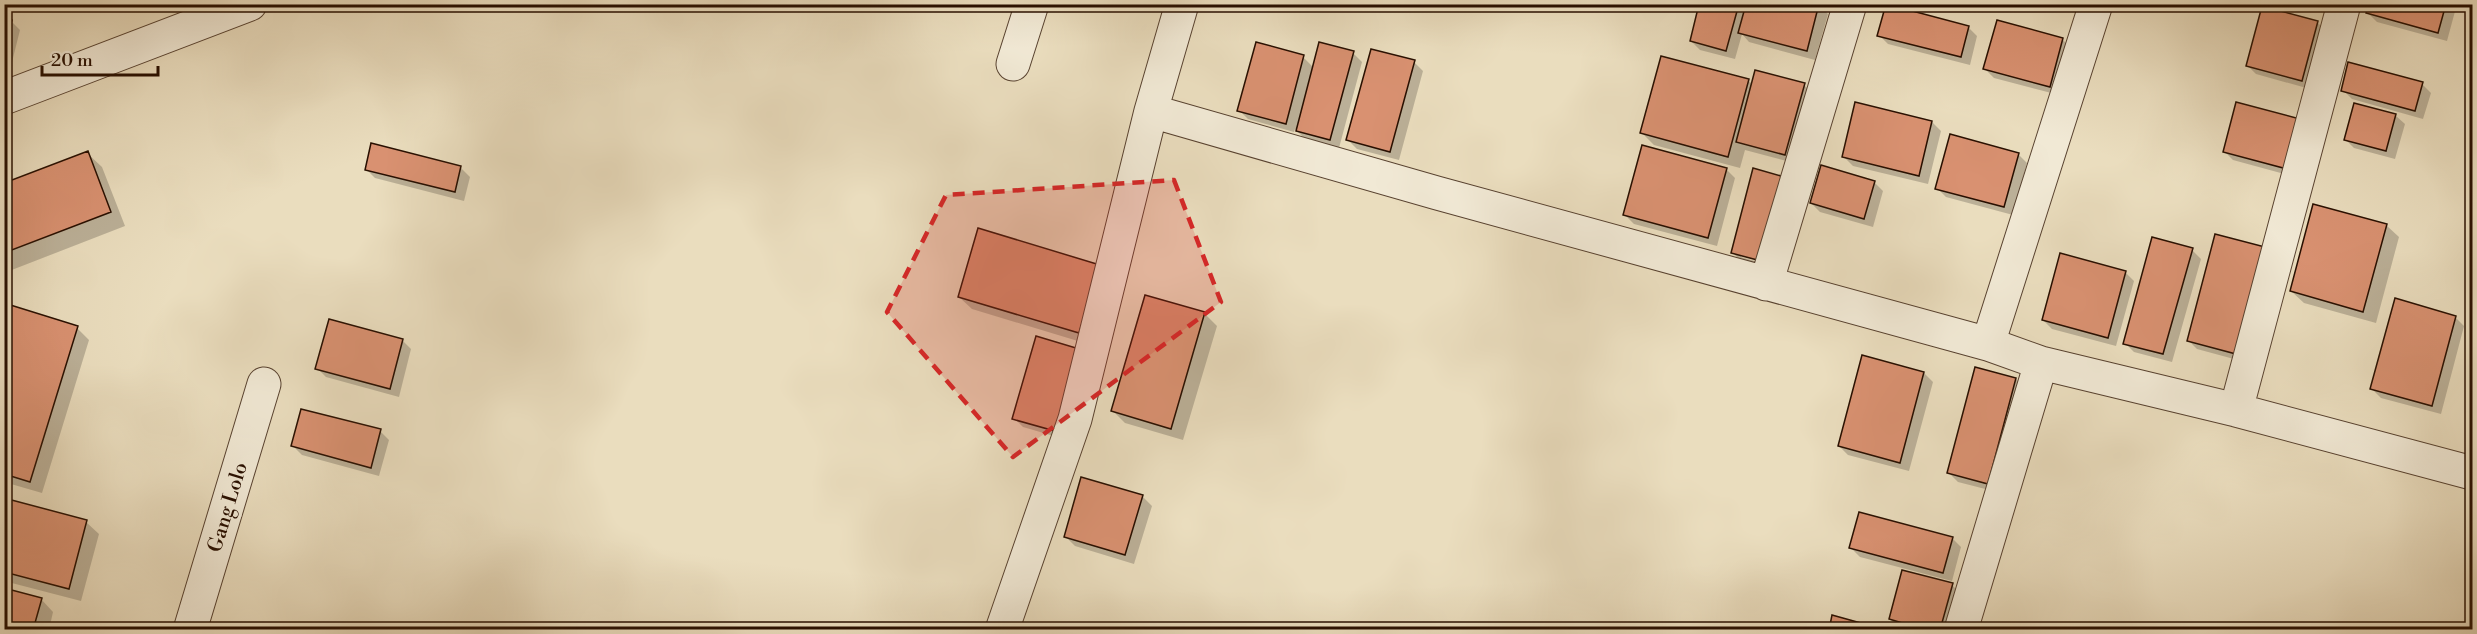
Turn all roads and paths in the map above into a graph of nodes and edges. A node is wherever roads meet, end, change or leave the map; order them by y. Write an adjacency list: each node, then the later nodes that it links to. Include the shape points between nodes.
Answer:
1 (250, 4): 7 (street)
2 (1032, 4): 8 (street)
3 (1182, 4): 10 (street)
4 (1850, 4): 11 (street)
5 (2096, 4): 12 (street)
6 (2344, 4): 15 (street)
7 (201, 14): 9 (street)
8 (1013, 64)
9 (4, 98)
10 (1151, 111): 11 (street); 18 (street, via 1075,419)
11 (1766, 284): 12 (street)
12 (1988, 344): 13 (street)
13 (2041, 363): 15 (street); 19 (street)
14 (264, 384): 17 (street, Gang Lolo)
15 (2236, 410): 16 (street)
16 (2472, 473)
17 (190, 630)
18 (1002, 630)
19 (1961, 630)

